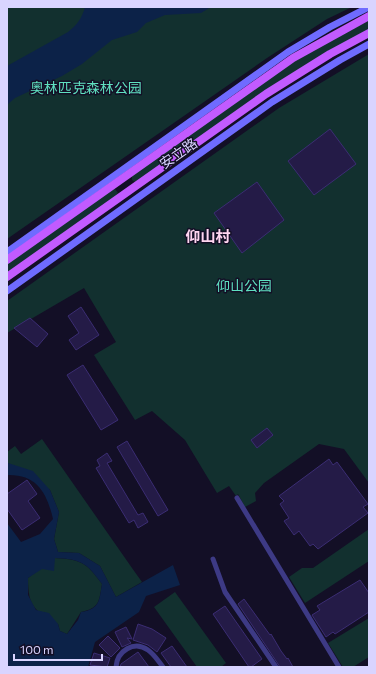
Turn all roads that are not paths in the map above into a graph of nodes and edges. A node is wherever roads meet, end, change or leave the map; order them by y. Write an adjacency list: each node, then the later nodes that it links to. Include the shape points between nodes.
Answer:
1 (369, 7): 5 (street, 安立路, via 288,52)
2 (369, 16): 6 (main road, 安立路, via 293,58)
3 (369, 33): 7 (main road, 安立路, via 266,94)
4 (369, 44): 8 (street, 安立路, via 272,102)
5 (7, 252)
6 (7, 260)
7 (7, 277)
8 (7, 291)
9 (237, 498): 14 (street)
10 (213, 559): 13 (street, via 225,592)
11 (116, 667): 12 (street, via 122,652 132,646 139,646 152,652)
12 (163, 667)
13 (276, 667)
14 (339, 667)

